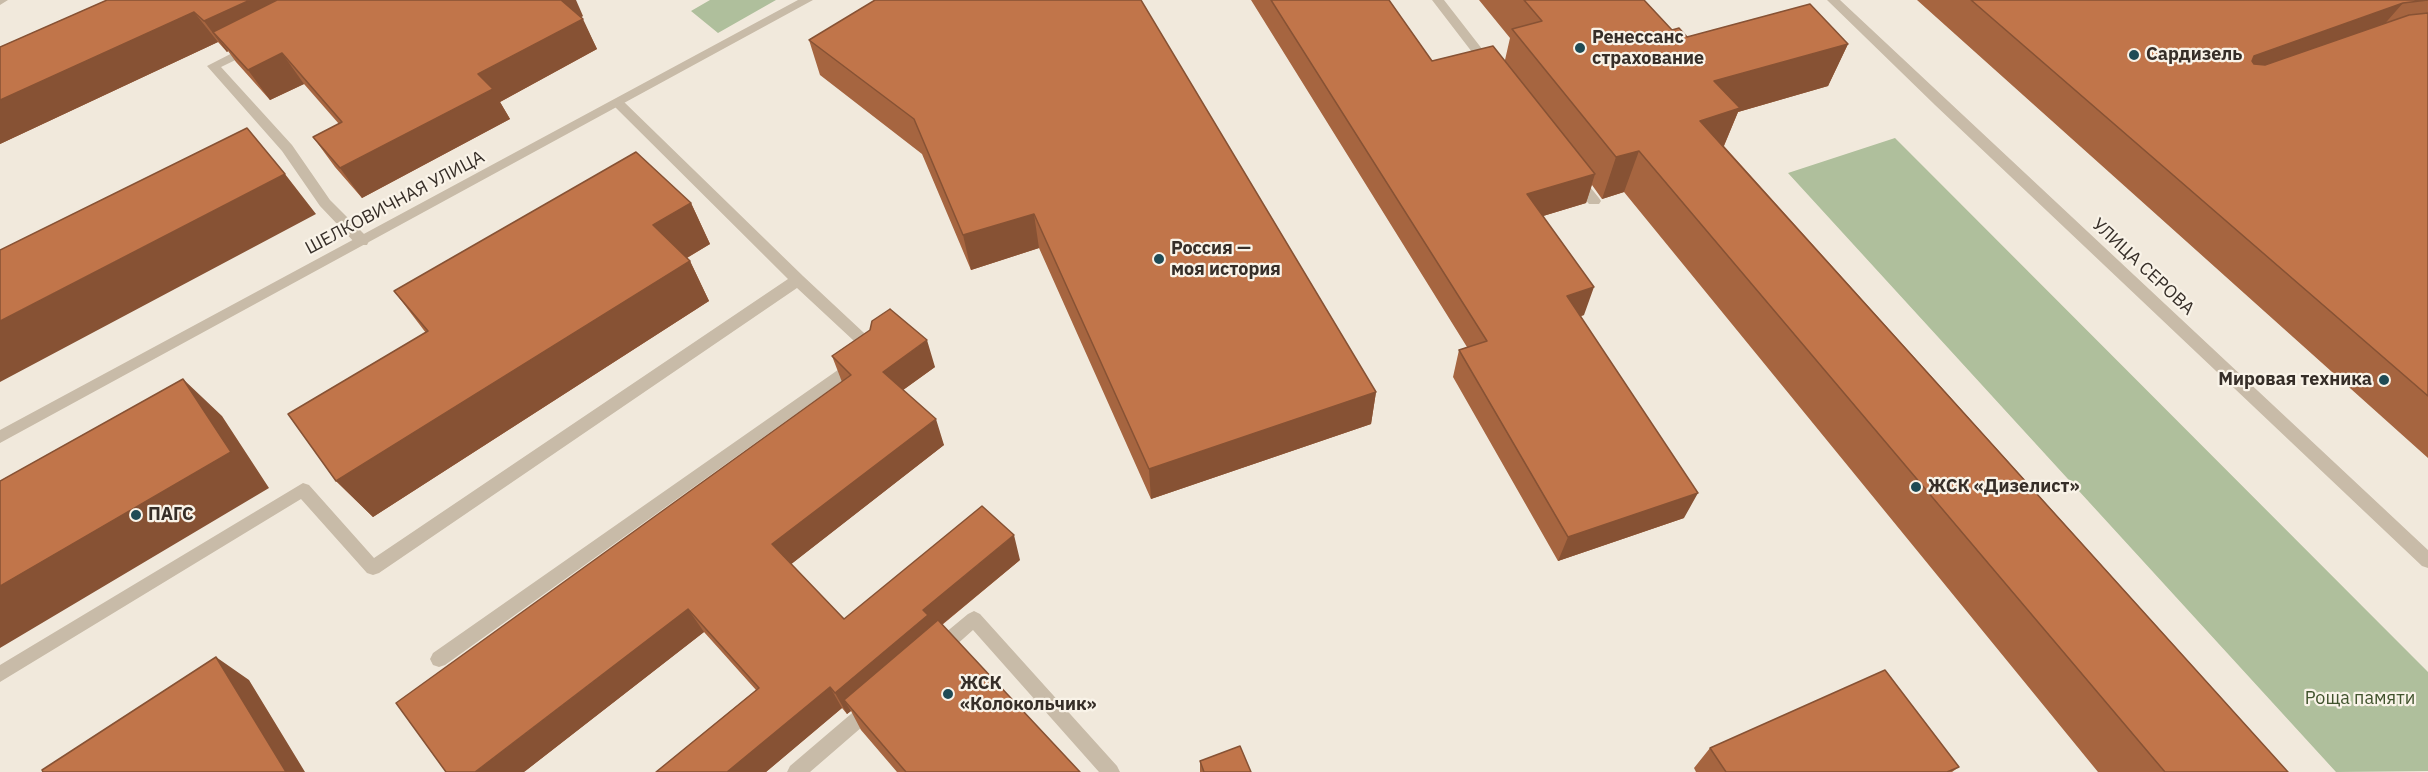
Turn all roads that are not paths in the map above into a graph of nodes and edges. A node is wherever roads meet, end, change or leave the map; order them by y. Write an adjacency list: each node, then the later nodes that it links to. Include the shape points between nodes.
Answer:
1 (807, 0): 6 (street, ШЕЛКОВИЧНАЯ УЛИЦА)
2 (1438, 0): 5 (street)
3 (1833, 0): 12 (street, УЛИЦА СЕРОВА)
4 (255, 45): 9 (street, via 213,66 325,203)
5 (1494, 73)
6 (618, 103): 9 (street, ШЕЛКОВИЧНАЯ УЛИЦА); 10 (street)
7 (1572, 173): 8 (street)
8 (1594, 201)
9 (362, 241): 11 (street, ШЕЛКОВИЧНАЯ УЛИЦА)
10 (798, 280): 14 (street, via 873,351); 15 (street, via 372,568 303,490)
11 (0, 437)
12 (2428, 561)
13 (929, 657): 18 (street, via 974,619)
14 (439, 658)
15 (0, 674)
16 (885, 696): 17 (street)
17 (796, 772)
18 (1111, 772)

